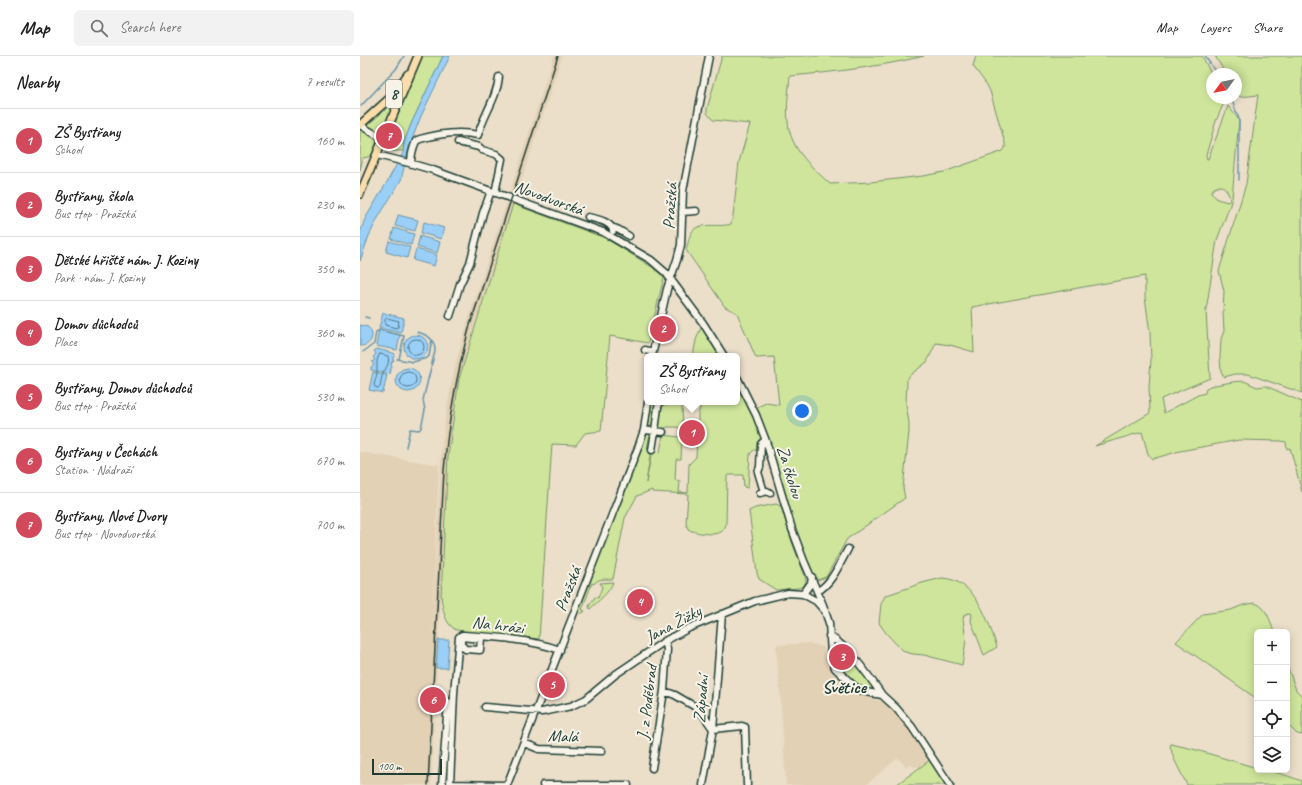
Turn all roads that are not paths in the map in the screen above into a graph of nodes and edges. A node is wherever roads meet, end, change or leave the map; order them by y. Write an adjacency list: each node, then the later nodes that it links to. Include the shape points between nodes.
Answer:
1 (418, 56): 4 (main road, 8, via 395,93); 6 (main road, 8)
2 (709, 56): 14 (street, Pražská, via 683,191)
3 (500, 77): 5 (street)
4 (360, 125): 6 (street)
5 (478, 135): 8 (street); 10 (street, via 452,134 420,139 416,141)
6 (383, 138): 9 (main road, 8)
7 (458, 142): 8 (street)
8 (479, 147): 11 (street, via 502,159)
9 (377, 155): 10 (street, Novodvorská); 12 (main road, 8)
10 (409, 163): 11 (street, Novodvorská)
11 (493, 192): 17 (street, Novodvorská); 20 (street)
12 (360, 194)
13 (696, 211): 14 (street)
14 (682, 212): 19 (street, Pražská, via 681,245)
15 (588, 217): 16 (street, via 609,224)
16 (613, 230): 17 (street); 18 (street, via 617,228)
17 (610, 236): 19 (street, Novodvorská, via 651,260)
18 (629, 236)
19 (670, 278): 21 (street, Pražská); 26 (street)
20 (450, 316)
21 (654, 345): 22 (street); 25 (street, Pražská)
22 (661, 348)
23 (645, 350): 24 (street)
24 (650, 353)
25 (652, 353)
26 (722, 353)
27 (740, 382): 33 (street, Za školou, via 752,403)
28 (648, 405): 30 (street, Pražská)
29 (659, 405): 31 (street)
30 (644, 430): 31 (street); 34 (street, Pražská)
31 (656, 431): 32 (street); 34 (street, via 652,449)
32 (663, 432)
33 (766, 441): 35 (street, via 761,444 758,472); 37 (street, Za školou, via 792,529)
34 (638, 448): 44 (street, Pražská)
35 (765, 492)
36 (848, 549): 38 (street, via 828,582)
37 (812, 578): 38 (street, Za školou); 39 (street)
38 (818, 592): 41 (street, Za školou)
39 (803, 594): 40 (street, Jana Žižky, via 788,593 754,601); 41 (street, via 816,601)
40 (722, 614): 43 (street, Jana Žižky); 50 (street, Západní)
41 (826, 615): 42 (street, Za školou)
42 (829, 636): 46 (street, via 861,666); 46 (street, Za školou, via 832,658 839,673 861,691)
43 (665, 641): 45 (street, J. z Poděbrad, via 667,649); 49 (street, Jana Žižky, via 579,703)
44 (560, 650): 49 (street, Pražská); 54 (street, Na hrázi, via 497,638 462,635 459,637)
45 (664, 691): 50 (street, via 698,710); 53 (street, J. z Poděbrad)
46 (882, 695): 62 (street, via 909,723)
47 (448, 702): 55 (street)
48 (485, 707): 49 (street, Jana Žižky)
49 (536, 712): 51 (street, Pražská)
50 (713, 729): 60 (street, Západní); 61 (street, via 745,727)
51 (524, 743): 52 (street, Malá, via 539,749); 57 (street, Pražská)
52 (602, 751)
53 (652, 768)
54 (450, 784): 56 (street, Na hrázi)
55 (442, 785)
56 (504, 785)
57 (507, 785)
58 (543, 785): 59 (street)
59 (628, 785)
60 (703, 785)
61 (747, 785)
62 (950, 785)

